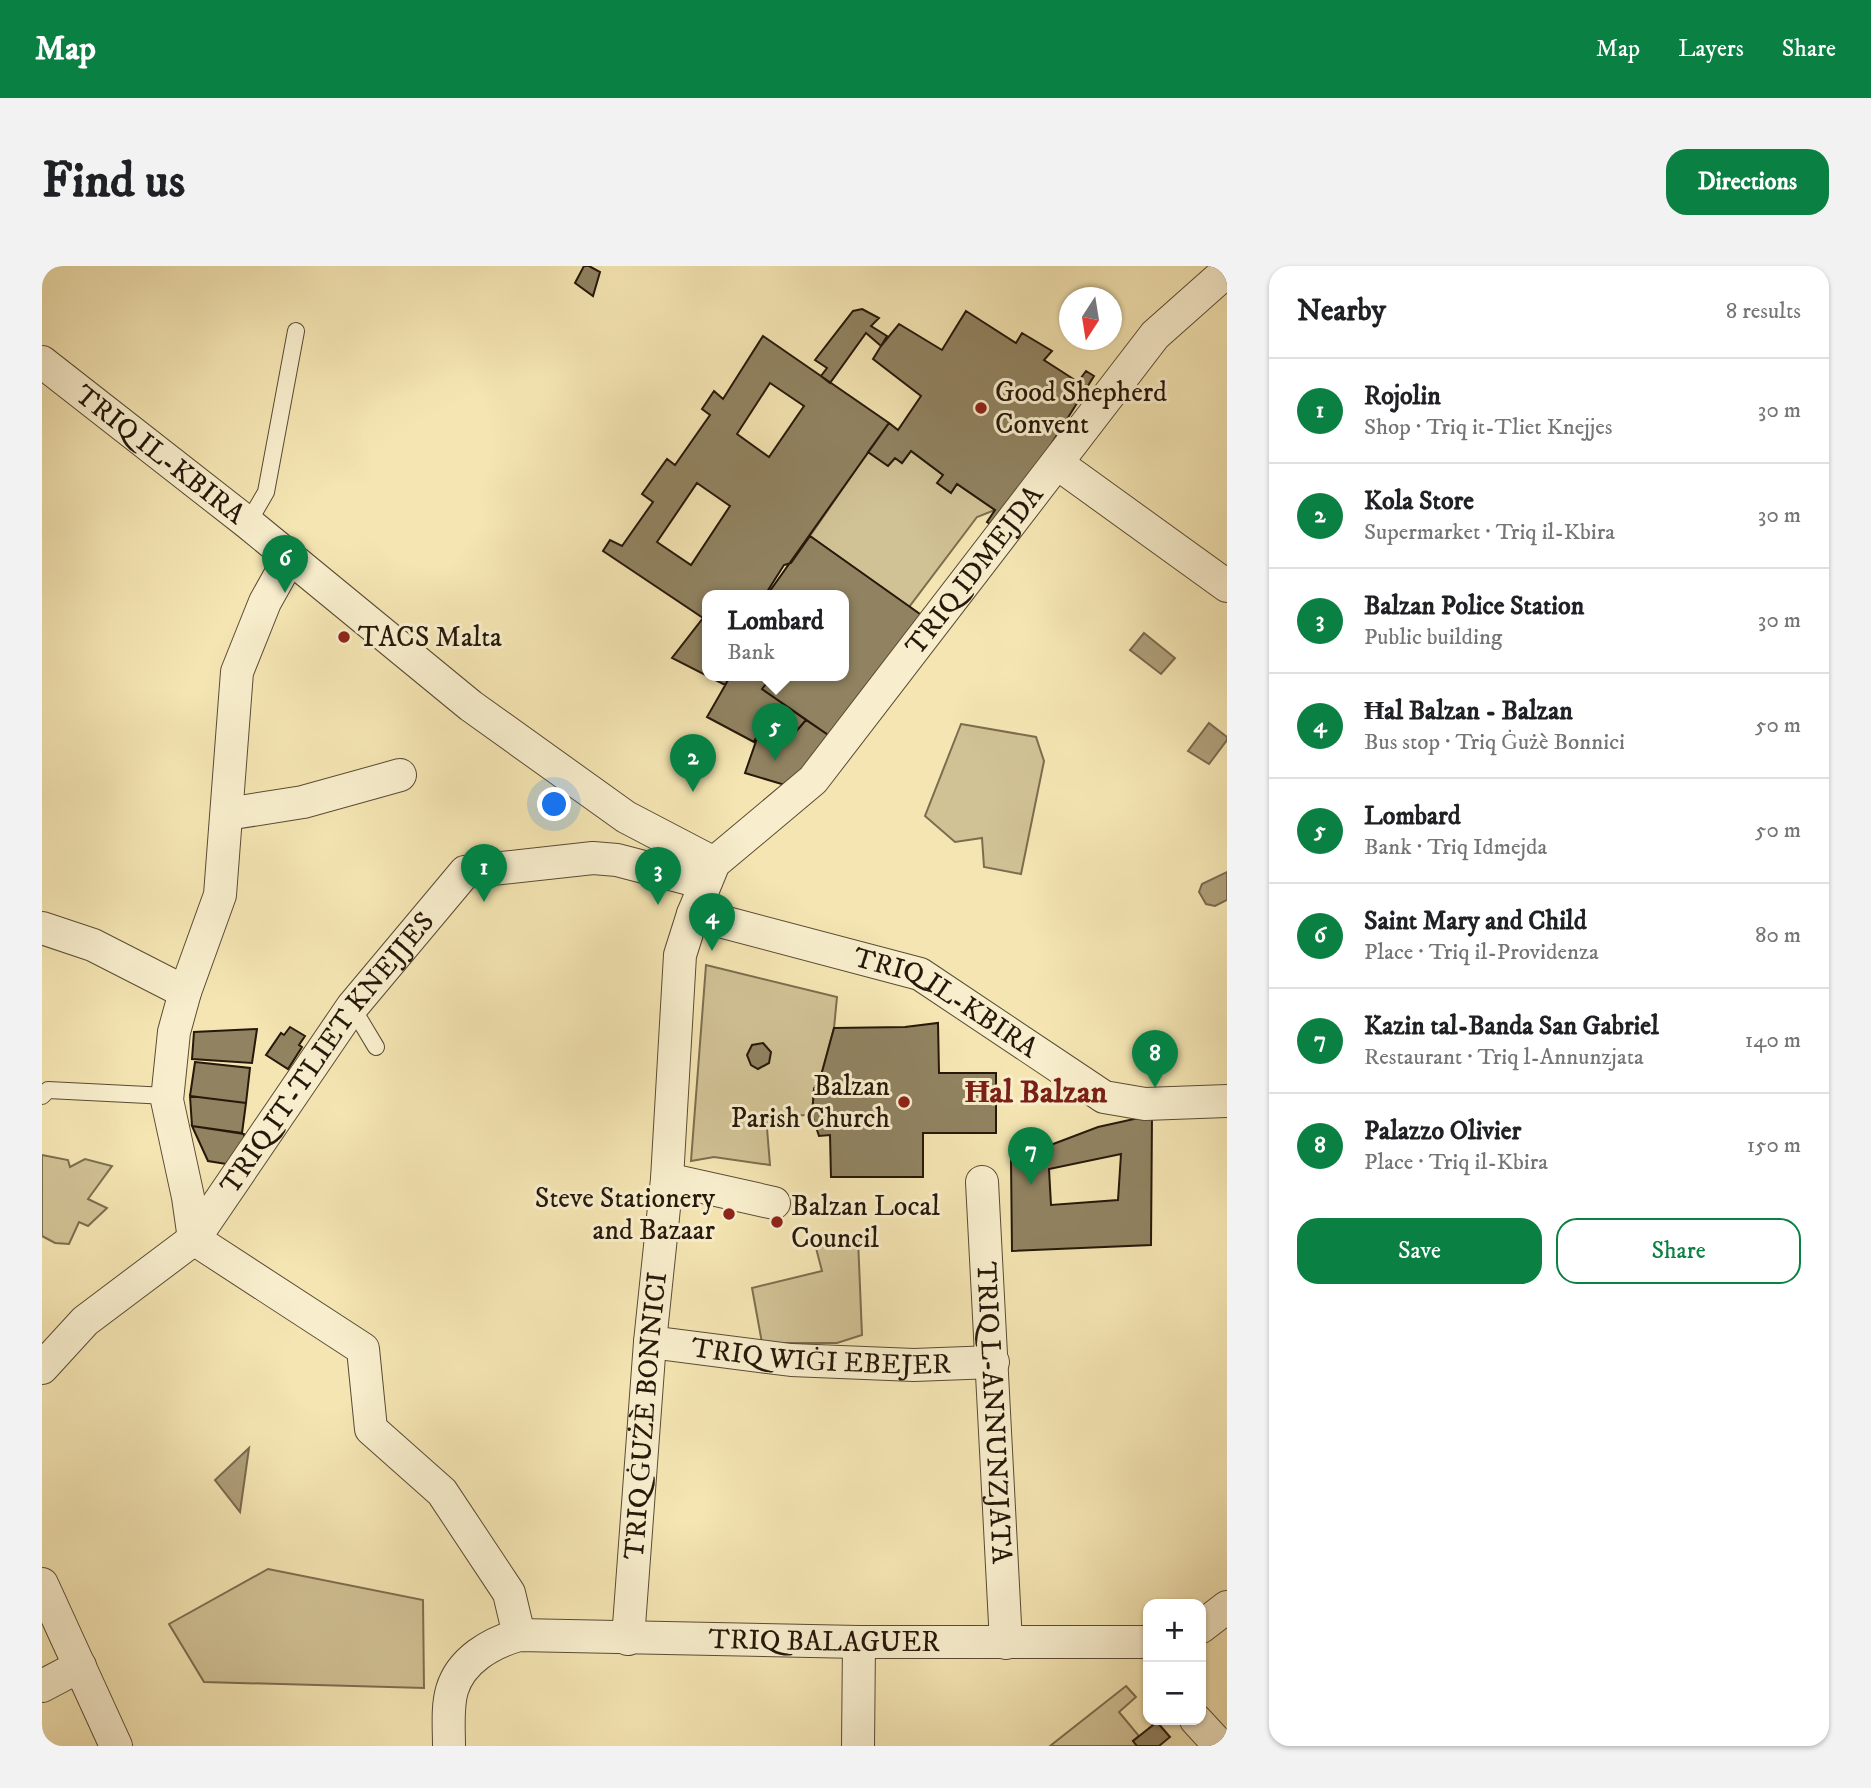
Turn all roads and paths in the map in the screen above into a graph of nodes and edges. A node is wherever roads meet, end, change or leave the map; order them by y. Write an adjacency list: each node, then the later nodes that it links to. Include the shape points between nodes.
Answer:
1 (1227, 271): 4 (street, TRIQ IDMEJDA, via 1155,335)
2 (296, 331): 5 (lane, via 266,492)
3 (42, 362): 5 (street, TRIQ IL-KBIRA)
4 (1058, 464): 7 (street); 12 (street, TRIQ IDMEJDA, via 813,780)
5 (248, 523): 6 (street, TRIQ IL-KBIRA)
6 (289, 559): 9 (street, via 265,602 237,672); 10 (street, TRIQ IL-KBIRA, via 471,706)
7 (1227, 586)
8 (400, 775): 9 (street, via 303,802)
9 (227, 814): 15 (street, via 220,895)
10 (644, 827): 11 (street); 12 (street, TRIQ IL-KBIRA)
11 (617, 860): 12 (street, TRIQ IT-TLIET KNEJJES); 16 (street, TRIQ IT-TLIET KNEJJES, via 593,858 465,872)
12 (709, 873): 13 (street, TRIQ ĠUŻÈ BONNICI)
13 (693, 914): 20 (street, TRIQ IL-KBIRA, via 920,974 1104,1097 1145,1104); 21 (street, TRIQ ĠUŻÈ BONNICI, via 680,954)
14 (42, 928): 15 (street, via 93,945)
15 (185, 992): 19 (street, via 174,1032)
16 (352, 1007): 17 (lane); 24 (street, TRIQ IT-TLIET KNEJJES)
17 (376, 1047)
18 (42, 1096): 19 (lane, via 48,1090)
19 (167, 1096): 24 (street)
20 (1227, 1101)
21 (667, 1180): 23 (street); 25 (street, TRIQ ĠUŻÈ BONNICI)
22 (982, 1182): 26 (street, TRIQ L-ANNUNZJATA)
23 (774, 1203)
24 (194, 1239): 27 (street, TRIQ IT-TLIET KNEJJES, via 85,1321); 31 (street, via 363,1349 371,1429 442,1492 509,1593)
25 (650, 1342): 26 (street, TRIQ WIĠI EBEJER, via 791,1360 914,1365); 32 (street, TRIQ ĠUŻÈ BONNICI)
26 (993, 1362): 34 (street, TRIQ L-ANNUNZJATA)
27 (42, 1367)
28 (42, 1584): 37 (street)
29 (1227, 1607): 30 (street)
30 (1206, 1623)
31 (519, 1635): 32 (street, TRIQ BALAGUER); 41 (street, via 477,1654 462,1671 452,1689)
32 (628, 1639): 33 (street, TRIQ BALAGUER)
33 (859, 1642): 34 (street, TRIQ BALAGUER); 42 (street)
34 (1006, 1643): 35 (street, TRIQ BALAGUER)
35 (1138, 1643): 36 (street)
36 (1146, 1662)
37 (80, 1666): 38 (street); 40 (street)
38 (42, 1686)
39 (1201, 1725): 43 (street)
40 (116, 1746)
41 (449, 1746)
42 (858, 1746)
43 (1220, 1746)

